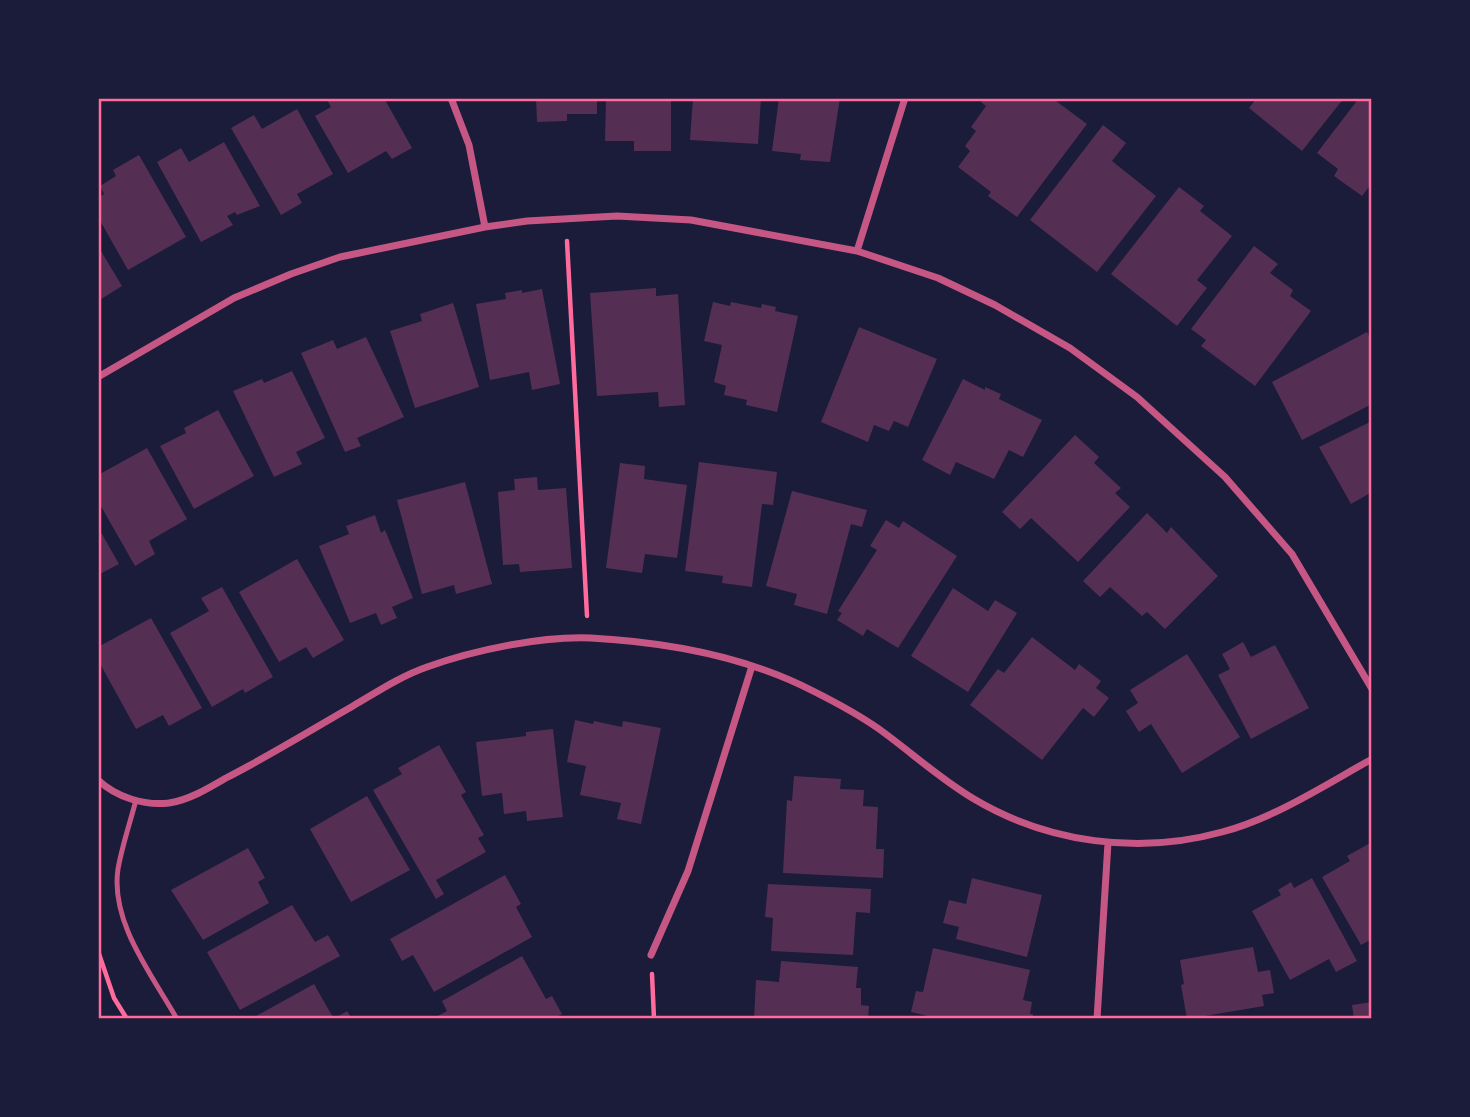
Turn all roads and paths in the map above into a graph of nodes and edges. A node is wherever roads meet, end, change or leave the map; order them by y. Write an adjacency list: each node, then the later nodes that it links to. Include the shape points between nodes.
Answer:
1 (451, 98): 4 (street, via 469,145)
2 (905, 98): 5 (street)
3 (566, 219): 4 (street); 5 (street, via 691,220); 7 (path)
4 (485, 227): 6 (street, via 402,243 290,274 234,298)
5 (857, 251): 9 (street, via 938,278 995,305 1070,348 1137,397 1225,477 1292,554)
6 (98, 377)
7 (588, 638): 8 (street, via 674,646); 12 (street, via 536,642 425,667 201,792 171,803)
8 (752, 666): 13 (street, via 811,690 877,727 1002,815 1039,830); 15 (street, via 688,871)
9 (1372, 690)
10 (1372, 759): 13 (street, via 1280,808 1222,832 1149,844)
11 (98, 780): 12 (street)
12 (136, 800): 17 (lane, via 118,871 118,900 124,925)
13 (1108, 844): 19 (street)
14 (98, 951): 16 (path, via 114,998)
15 (650, 955): 18 (path)
16 (127, 1019)
17 (177, 1019)
18 (654, 1019)
19 (1097, 1019)

